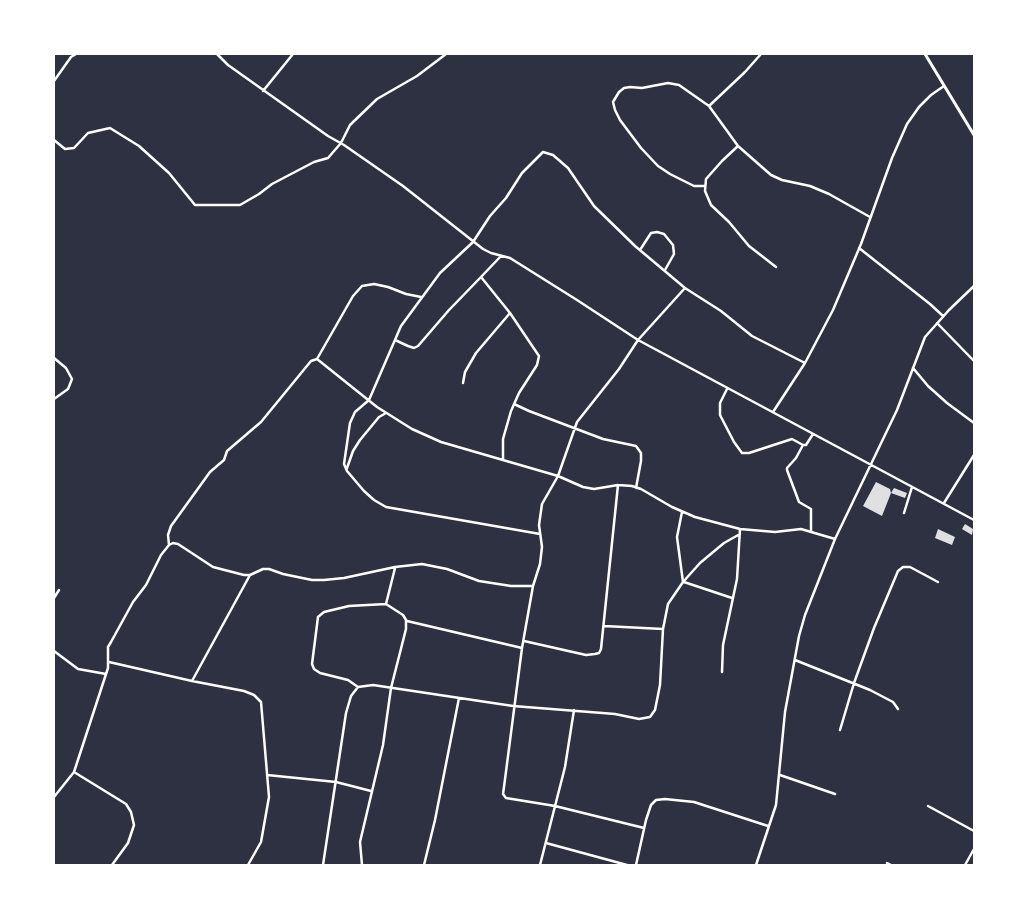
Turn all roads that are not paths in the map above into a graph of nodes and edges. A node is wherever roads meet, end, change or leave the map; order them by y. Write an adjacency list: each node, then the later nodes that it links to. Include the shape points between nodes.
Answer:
1 (76, 54): 7 (street)
2 (217, 54): 9 (street)
3 (292, 54): 9 (street)
4 (446, 54): 13 (street, via 417,76 377,99 350,125)
5 (761, 54): 10 (street)
6 (925, 54): 8 (street)
7 (54, 81)
8 (944, 86): 11 (street); 16 (street, via 919,106 907,124)
9 (263, 90): 13 (street)
10 (709, 106): 14 (street); 15 (street, via 674,84 624,88 613,102 626,129 658,166 694,186)
11 (974, 135)
12 (54, 140): 13 (street, via 66,149 74,148 88,132 110,128 139,146 169,173 195,206 240,205 272,184 328,158)
13 (341, 143): 17 (street, via 403,186)
14 (738, 146): 15 (street, via 706,179); 16 (street, via 771,175 829,194)
15 (704, 186): 21 (street, via 711,205 749,246)
16 (870, 217): 18 (street)
17 (473, 242): 19 (street, via 522,173 543,152 553,155 568,168 588,199); 20 (street); 26 (street, via 440,273)
18 (859, 248): 28 (street); 35 (street, via 833,310)
19 (640, 250): 22 (street); 22 (street, via 651,233 664,234 673,245 674,254)
20 (500, 256): 23 (street); 31 (street, via 510,258)
21 (776, 267)
22 (665, 270): 25 (street)
23 (481, 278): 27 (street); 30 (street, via 418,346 414,348)
24 (974, 286): 28 (street)
25 (685, 288): 31 (street); 35 (street, via 752,336)
26 (421, 297): 30 (street); 33 (street, via 374,284 362,286)
27 (510, 313): 37 (street, via 476,353 465,372); 41 (street, via 539,356 537,366)
28 (943, 316): 29 (street)
29 (937, 322): 34 (street); 36 (street, via 925,337)
30 (395, 340): 40 (street)
31 (638, 340): 38 (street); 45 (street)
32 (54, 358): 39 (street, via 66,368 72,379 68,389)
33 (317, 359): 40 (street); 65 (street, via 311,360 262,422 227,451 224,460 210,472 171,526)
34 (974, 361)
35 (805, 363): 42 (street)
36 (913, 368): 44 (street, via 928,386); 50 (street)
37 (463, 383)
38 (728, 389): 42 (street); 47 (street, via 720,403 720,415 740,451 749,453 792,439)
39 (54, 399)
40 (369, 400): 43 (street); 51 (street, via 350,423 344,464)
41 (514, 404): 45 (street); 49 (street, via 503,439)
42 (773, 412): 46 (street)
43 (386, 413): 49 (street, via 427,437); 51 (street, via 360,440)
44 (974, 424)
45 (574, 428): 52 (street); 55 (street, via 636,446 641,453 641,461)
46 (812, 434): 47 (street); 50 (street)
47 (803, 445): 61 (street, via 786,470 799,502 811,508)
48 (974, 455): 56 (street)
49 (503, 460): 52 (street)
50 (871, 466): 54 (street); 64 (street)
51 (347, 469): 62 (street, via 369,495 386,506)
52 (558, 476): 53 (street, via 594,489); 62 (street, via 542,504)
53 (618, 486): 55 (street); 76 (street)
54 (912, 487): 56 (street); 58 (street)
55 (636, 488): 57 (street)
56 (944, 504): 59 (street)
57 (682, 511): 60 (street); 68 (street, via 677,537)
58 (904, 513)
59 (974, 520)
60 (740, 529): 61 (street); 63 (street)
61 (811, 531): 64 (street)
62 (540, 534): 70 (street, via 540,564)
63 (740, 534): 68 (street, via 700,563); 73 (street, via 737,579)
64 (835, 539): 81 (street, via 805,615)
65 (169, 545): 67 (street, via 178,544 221,570); 82 (street, via 110,642)
66 (395, 567): 67 (street, via 324,580 269,569); 70 (street, via 422,564 480,581); 74 (street)
67 (250, 575): 85 (street)
68 (683, 582): 73 (street); 77 (street, via 668,604)
69 (938, 582): 86 (street, via 910,567 898,571)
70 (533, 586): 78 (street)
71 (59, 590): 72 (street)
72 (54, 598)
73 (732, 598): 83 (street, via 723,645)
74 (386, 604): 75 (street); 87 (street, via 349,606 324,612 318,617 314,669 348,680)
75 (406, 620): 79 (street); 88 (street)
76 (604, 626): 77 (street); 78 (street, via 601,649 595,654 579,654)
77 (663, 629): 92 (street, via 660,684 655,710 650,717 639,719)
78 (524, 641): 79 (street)
79 (522, 648): 90 (street)
80 (54, 651): 84 (street, via 78,669)
81 (795, 660): 86 (street); 96 (street, via 785,712)
82 (109, 662): 84 (street); 85 (street)
83 (722, 672)
84 (106, 674): 94 (street)
85 (192, 681): 95 (street, via 244,691 261,702)
86 (854, 683): 91 (street, via 893,702); 93 (street)
87 (358, 687): 88 (street); 97 (street, via 351,696 346,713)
88 (391, 688): 89 (street); 98 (street)
89 (459, 698): 90 (street); 113 (street)
90 (513, 706): 92 (street); 101 (street, via 503,794 506,798)
91 (898, 709)
92 (574, 710): 101 (street)
93 (840, 730)
94 (74, 772): 100 (street); 109 (street, via 126,804 131,812 134,825 128,843)
95 (267, 775): 97 (street); 110 (street, via 267,814 261,842)
96 (780, 775): 99 (street); 103 (street, via 776,804)
97 (336, 782): 98 (street); 111 (street)
98 (371, 791): 112 (street, via 360,842)
99 (835, 794)
100 (54, 797)
101 (555, 806): 104 (street); 106 (street)
102 (928, 806): 105 (street)
103 (768, 826): 104 (street, via 711,806 665,799 656,800 651,805); 117 (street)
104 (644, 828): 116 (street)
105 (974, 830)
106 (546, 843): 114 (street); 115 (street)
107 (974, 850): 119 (street)
108 (887, 863): 118 (street)
109 (112, 865)
110 (248, 865)
111 (323, 865)
112 (362, 865)
113 (424, 865)
114 (540, 865)
115 (627, 865)
116 (636, 865)
117 (756, 865)
118 (890, 865)
119 (965, 865)

